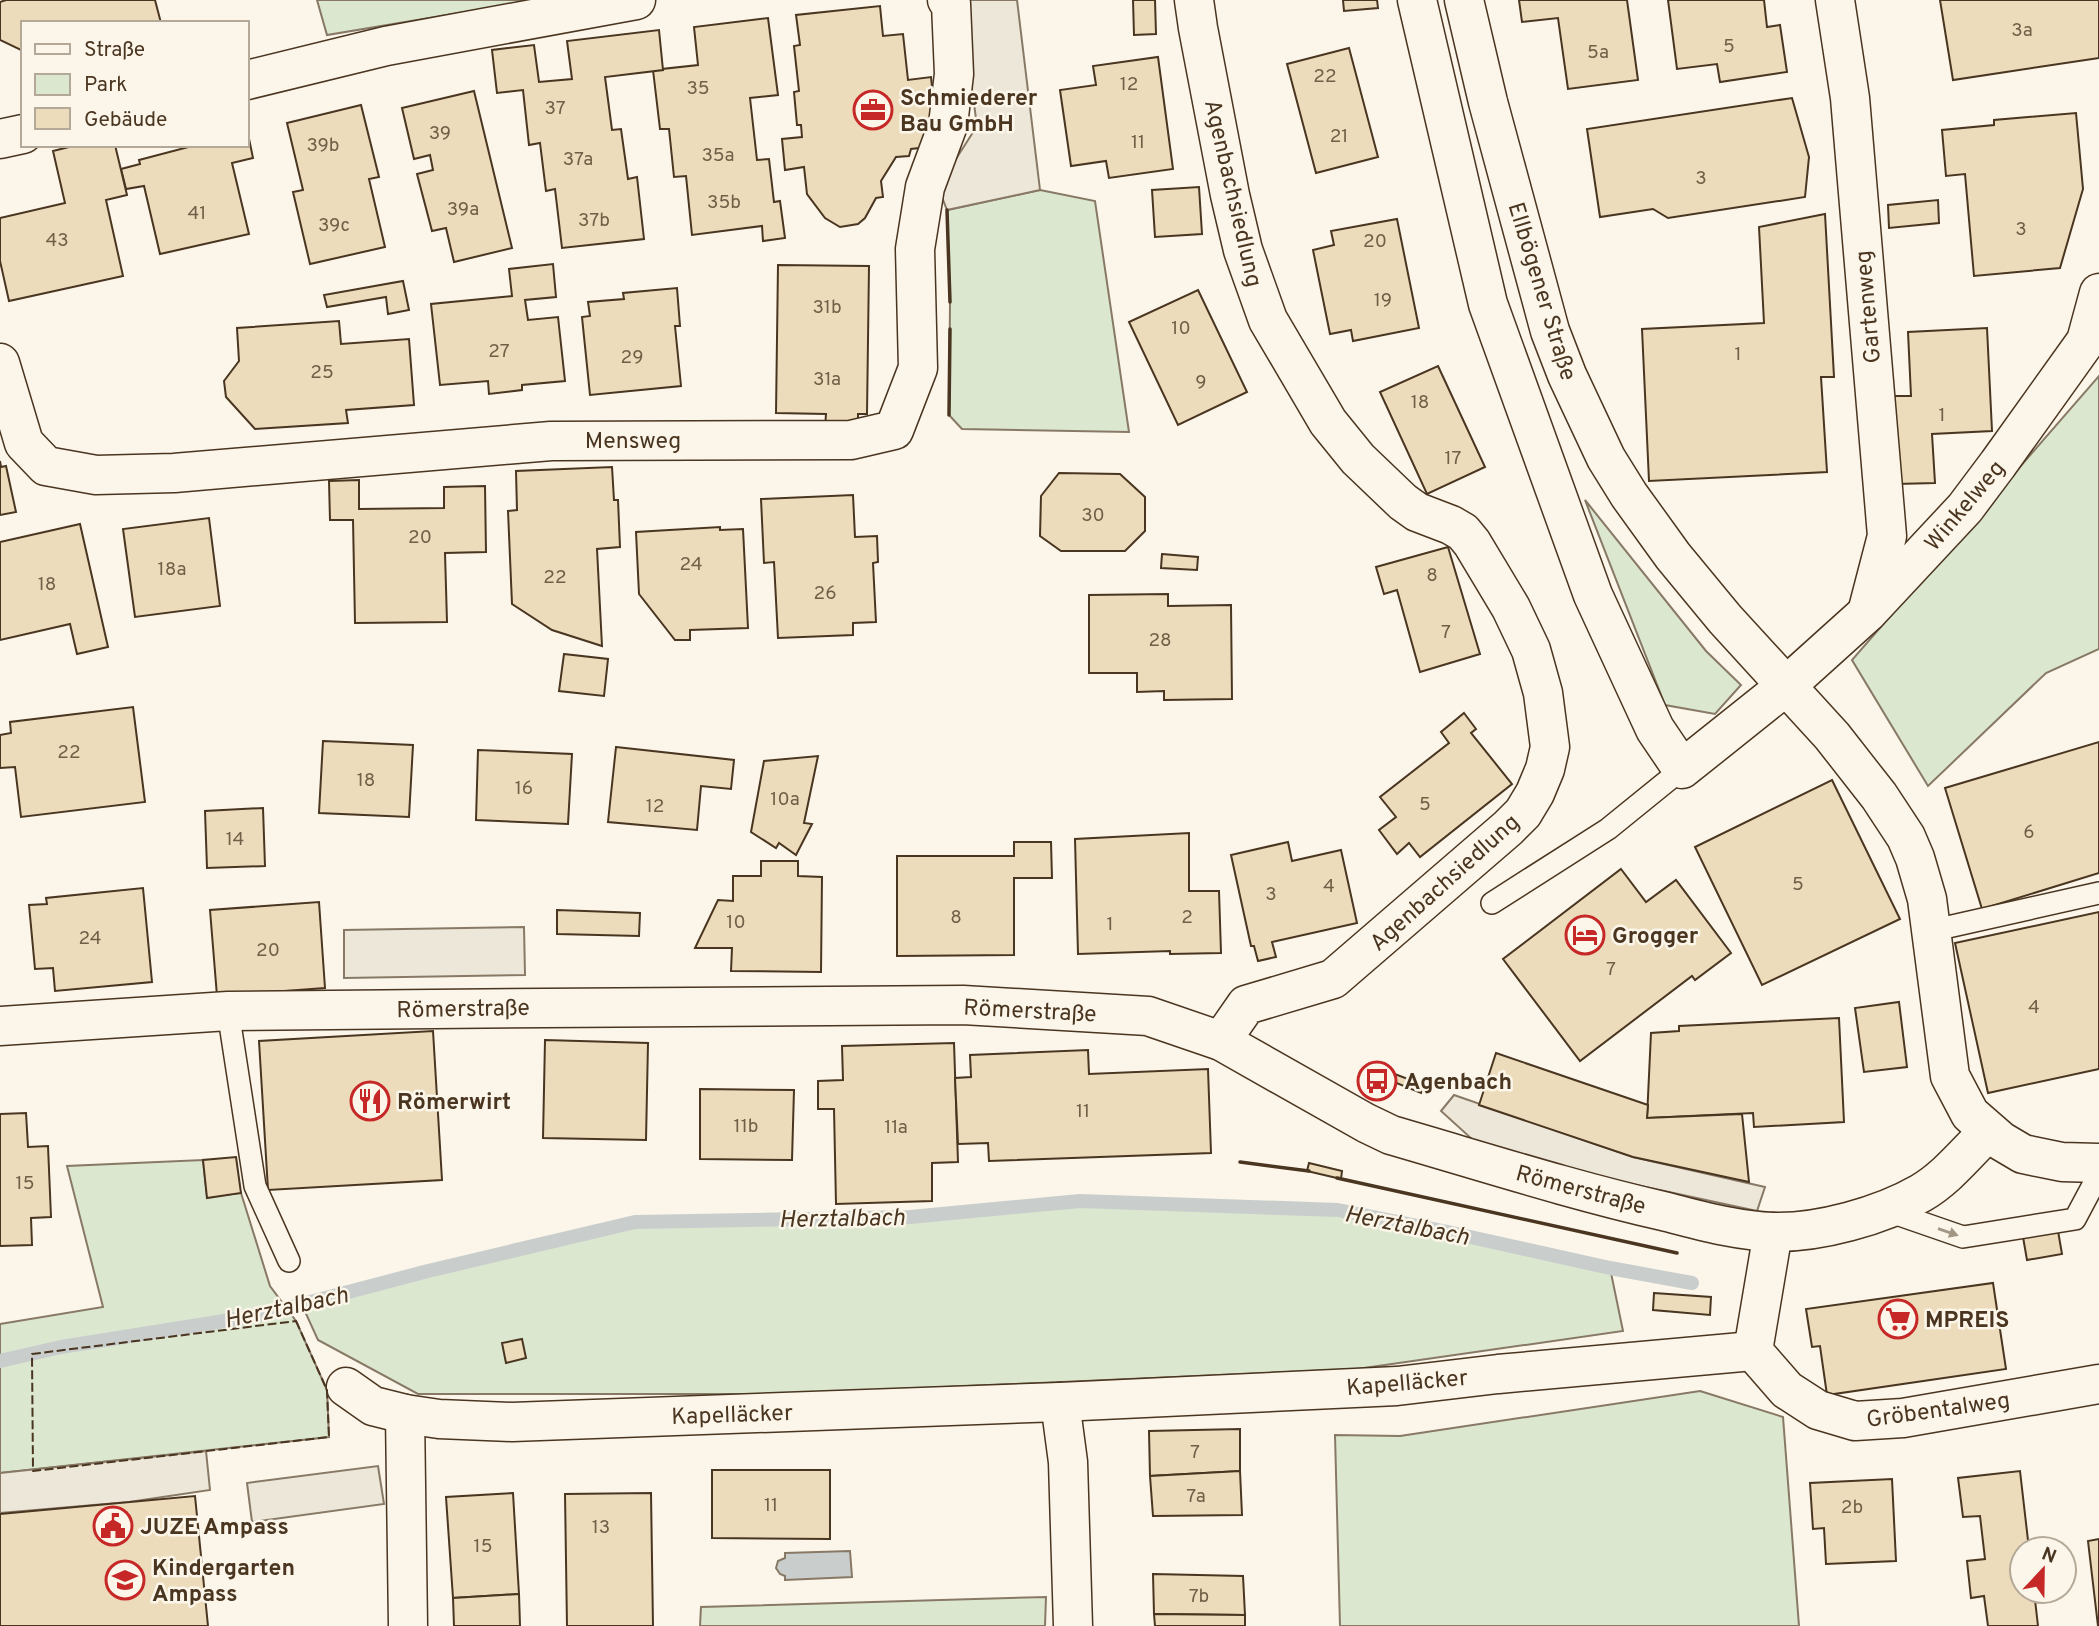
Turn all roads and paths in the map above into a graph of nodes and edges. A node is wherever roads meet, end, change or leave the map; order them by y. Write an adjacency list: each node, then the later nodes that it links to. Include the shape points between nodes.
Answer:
1 (636, 0): 7 (street, via 386,46)
2 (947, 0): 12 (street, Mensweg, via 951,4 954,74 948,125 925,187 915,249 918,368 894,430 851,440 551,440 174,473 96,475 46,466 24,443)
3 (1194, 0): 21 (street, Agenbachsiedlung, via 1235,217 1268,320 1328,422 1358,459 1403,502 1463,532 1472,543 1531,650 1543,693 1550,747 1535,793 1508,828 1333,979 1246,1005)
4 (1417, 0): 15 (street, via 1488,304 1593,595 1655,729)
5 (1464, 0): 14 (street, Ellbögener Straße, via 1550,331 1586,418 1650,526)
6 (1835, 0): 13 (street, Gartenweg, via 1850,98 1887,536)
7 (248, 80)
8 (21, 134): 9 (street)
9 (0, 139)
10 (2099, 293): 11 (street, Winkelweg)
11 (2092, 336): 13 (street, Winkelweg, via 1965,508)
12 (0, 363)
13 (1867, 613): 14 (street, Winkelweg)
14 (1786, 686): 15 (street); 18 (street, via 1832,736 1906,837 1927,899)
15 (1682, 769): 17 (lane, via 1608,829)
16 (2099, 893): 18 (lane)
17 (1492, 903)
18 (1930, 931): 22 (street, via 1950,1076 1970,1114)
19 (228, 1011): 20 (street, Römerstraße); 21 (street, Römerstraße, via 963,1005 1148,1016); 27 (lane, via 255,1186)
20 (0, 1026)
21 (1222, 1041): 26 (street, Römerstraße, via 1391,1135 1633,1205)
22 (1988, 1132): 23 (street, via 2035,1157); 25 (street, Römerstraße, via 1935,1183)
23 (2099, 1163)
24 (2099, 1174): 25 (lane, one-way to 24, via 1963,1237 2075,1219)
25 (1883, 1209): 26 (street, Römerstraße, via 1816,1229)
26 (1773, 1232): 28 (street)
27 (289, 1261)
28 (1753, 1351): 29 (street, Gröbentalweg, via 1787,1390 1818,1410 1855,1421 1903,1418); 31 (street, Kapelläcker, via 1397,1386)
29 (2099, 1384)
30 (346, 1387): 32 (street, Kapelläcker, via 373,1406)
31 (1060, 1402): 32 (street, Kapelläcker, via 512,1422); 34 (street, via 1068,1462)
32 (405, 1414): 33 (street)
33 (408, 1626)
34 (1073, 1626)

